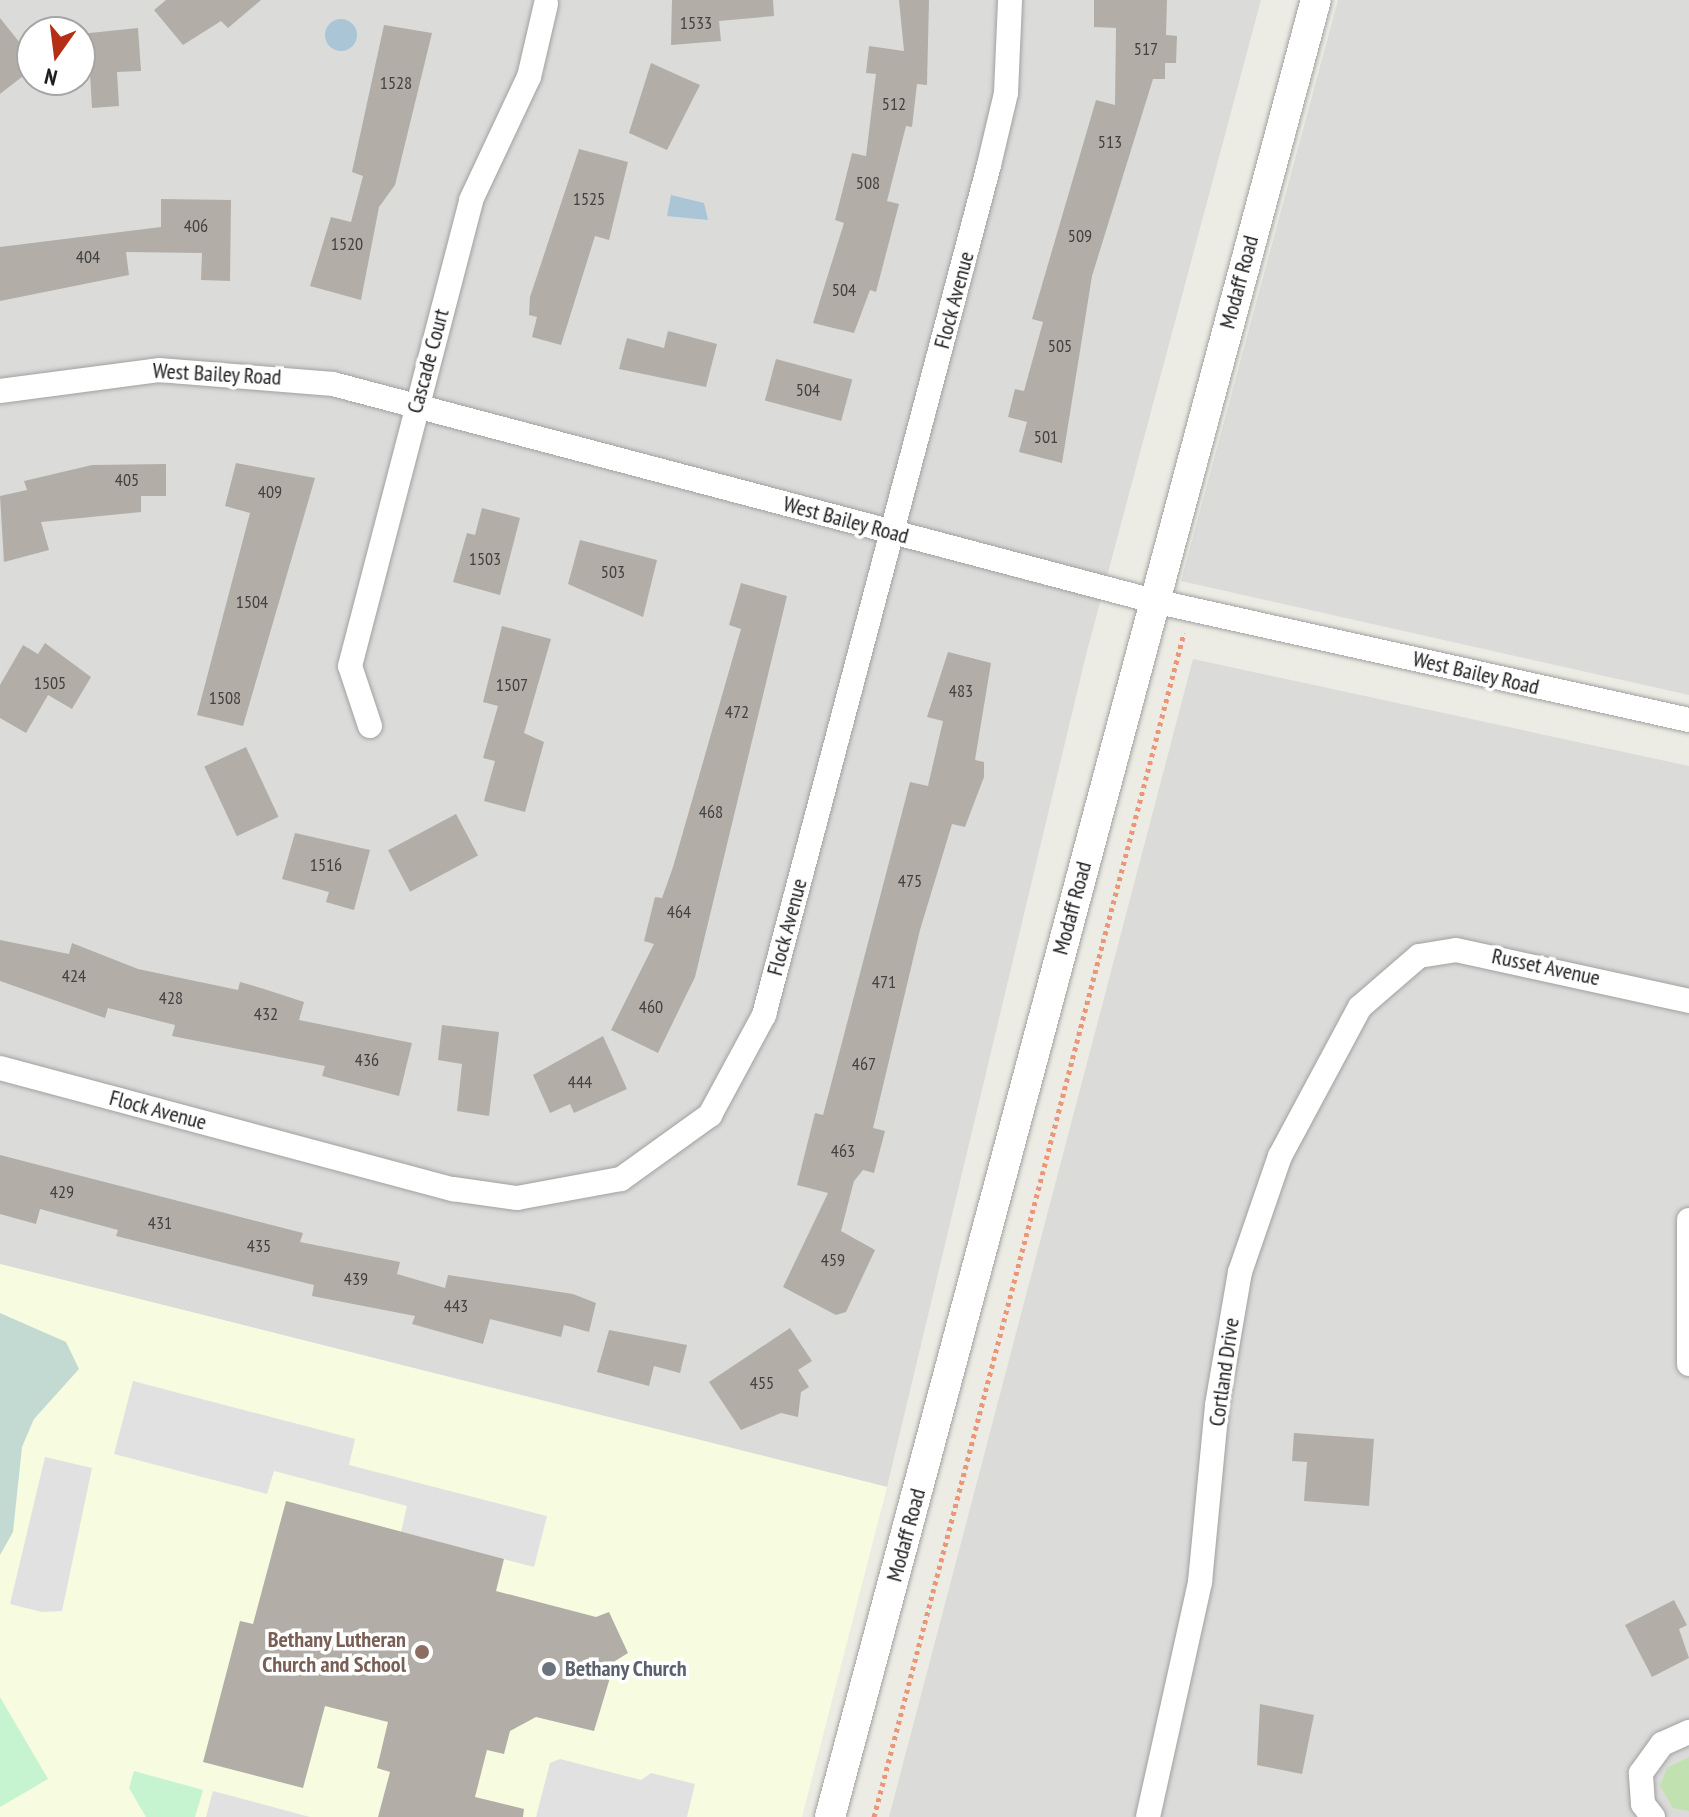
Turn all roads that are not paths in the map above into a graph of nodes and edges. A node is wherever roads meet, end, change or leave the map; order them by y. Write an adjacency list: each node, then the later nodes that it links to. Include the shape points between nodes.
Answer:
1 (1010, 0): 6 (street, Flock Avenue, via 1006,93)
2 (1316, 0): 7 (street, Modaff Road)
3 (546, 4): 5 (street, Cascade Court, via 529,77 474,187)
4 (0, 391): 5 (street, West Bailey Road, via 116,372 205,369 298,378)
5 (416, 405): 6 (street, West Bailey Road); 9 (street, Cascade Court, via 350,666)
6 (893, 531): 7 (street, West Bailey Road); 12 (street, Flock Avenue, via 755,1040 710,1115 656,1160 596,1187 489,1196)
7 (1154, 601): 8 (street, West Bailey Road); 16 (street, Modaff Road)
8 (1689, 720)
9 (370, 726)
10 (1403, 966): 11 (street, Russet Avenue, via 1436,952 1473,951); 17 (street, Cortland Drive, via 1360,1007 1320,1077 1280,1156 1240,1272 1217,1405 1200,1582)
11 (1689, 1001)
12 (0, 1068)
13 (1689, 1220): 14 (street)
14 (1689, 1364)
15 (1689, 1732): 18 (street, via 1662,1744 1641,1773 1643,1804)
16 (830, 1817)
17 (1148, 1817)
18 (1653, 1817)

